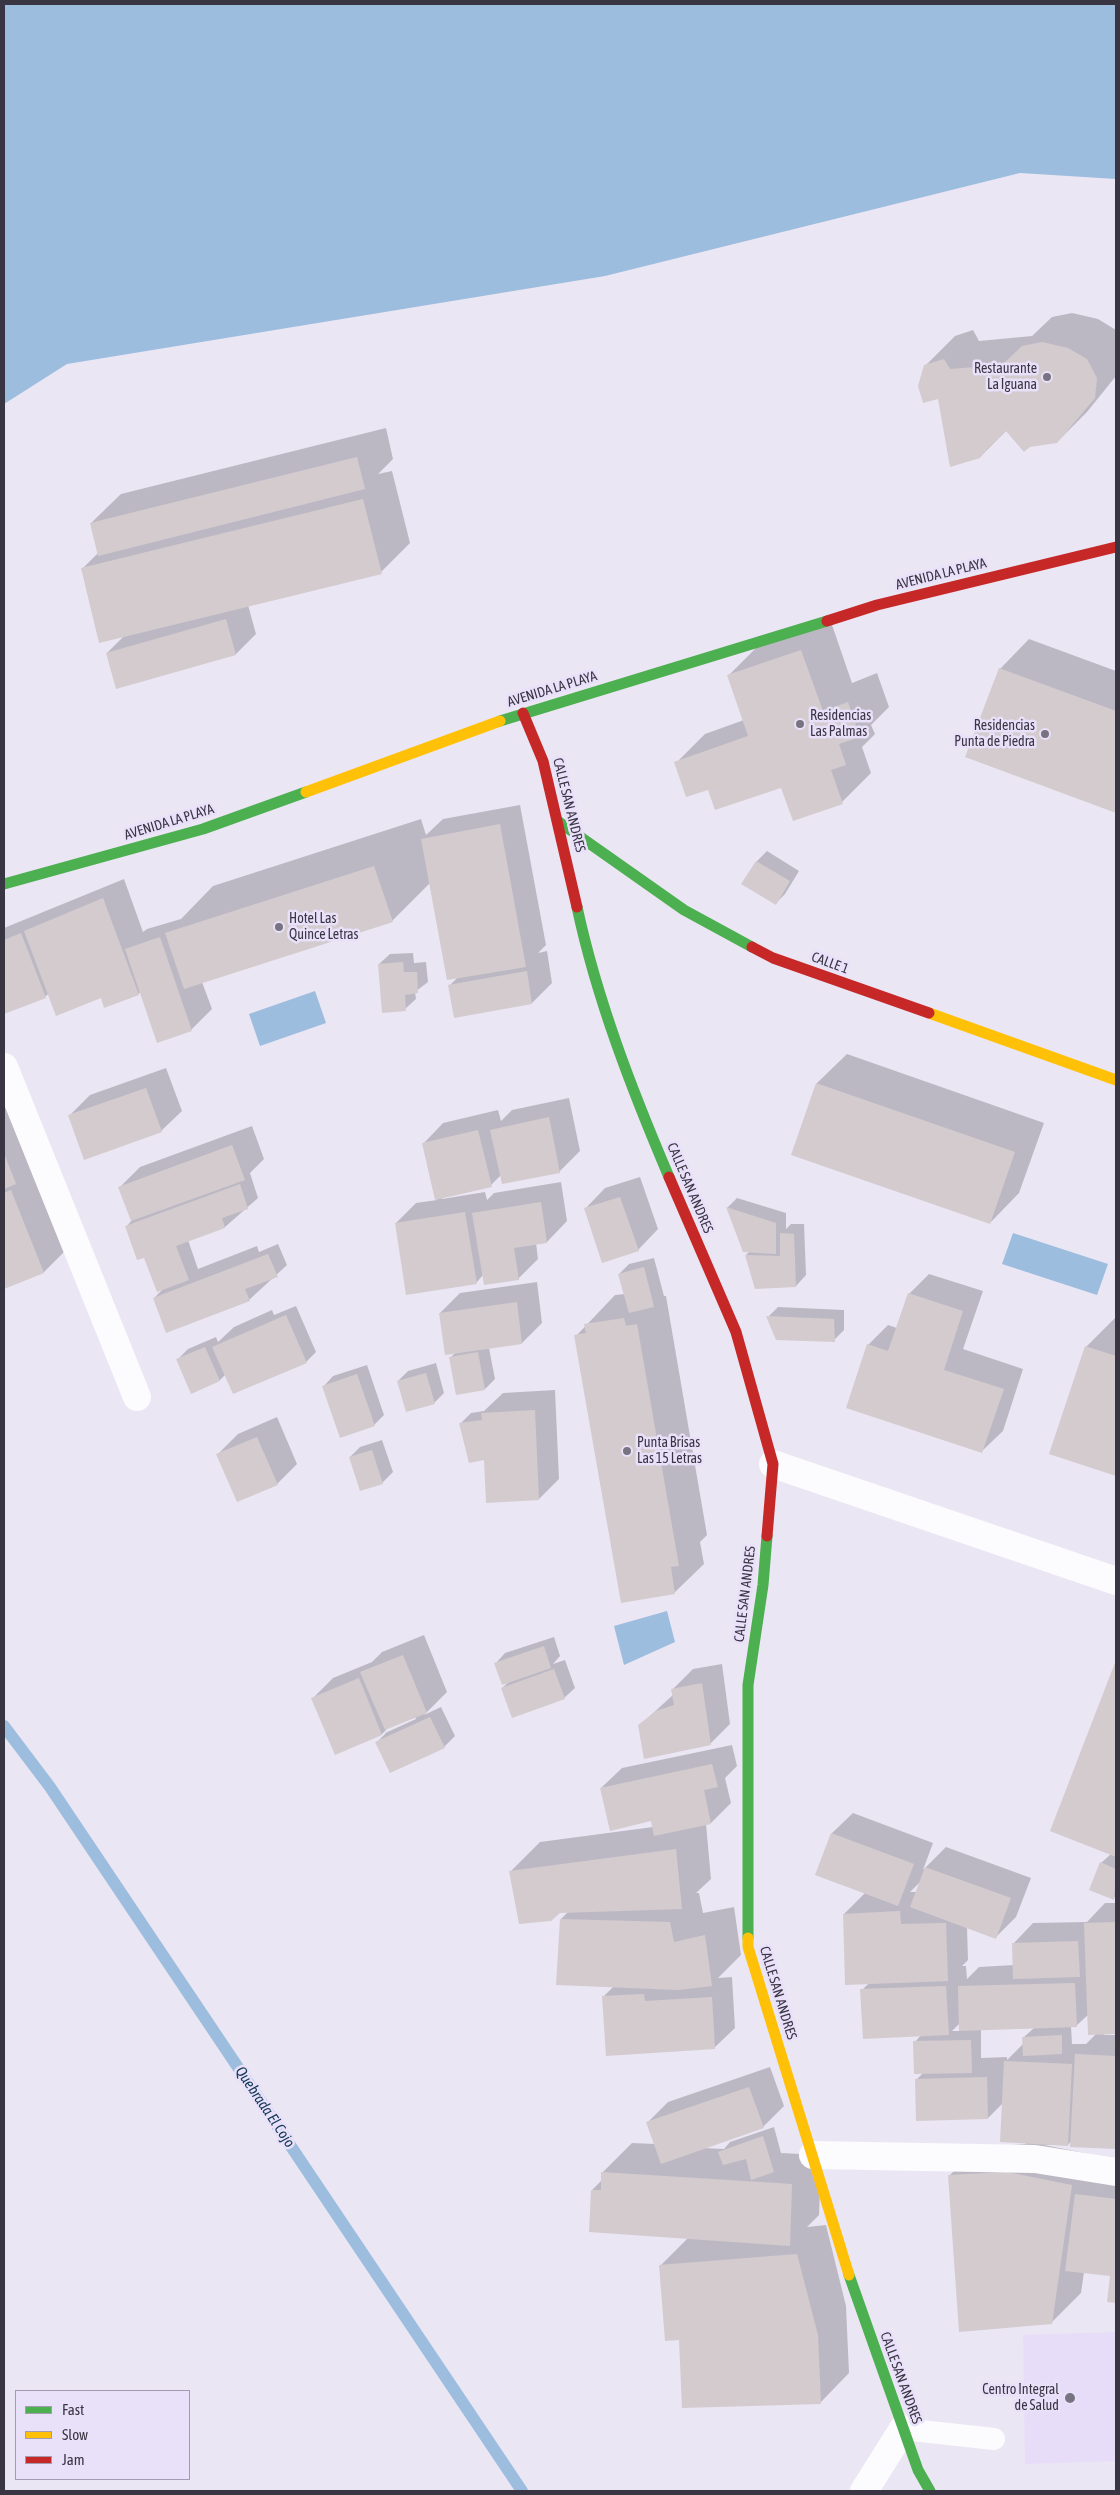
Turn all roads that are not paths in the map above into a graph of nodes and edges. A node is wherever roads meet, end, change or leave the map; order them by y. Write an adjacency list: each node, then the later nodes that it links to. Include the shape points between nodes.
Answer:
1 (1116, 547): 2 (street, AVENIDA LA PLAYA, via 877,604)
2 (523, 713): 3 (street, CALLE SAN ANDRES, via 543,761); 4 (street, AVENIDA LA PLAYA, via 203,829)
3 (559, 822): 6 (street, CALLE 1, via 684,910 773,958); 8 (street, CALLE SAN ANDRES, via 586,947 634,1095 736,1332)
4 (4, 884)
5 (4, 1067): 7 (street)
6 (1116, 1080)
7 (137, 1397)
8 (773, 1464): 9 (street); 10 (street, CALLE SAN ANDRES, via 764,1585 748,1685 748,1947)
9 (1116, 1581)
10 (813, 2155): 11 (street, via 1035,2159); 12 (street, CALLE SAN ANDRES, via 861,2314)
11 (1116, 2172)
12 (903, 2429): 13 (lane); 14 (street); 15 (street, CALLE SAN ANDRES, via 918,2470)
13 (994, 2439)
14 (864, 2491)
15 (930, 2491)

